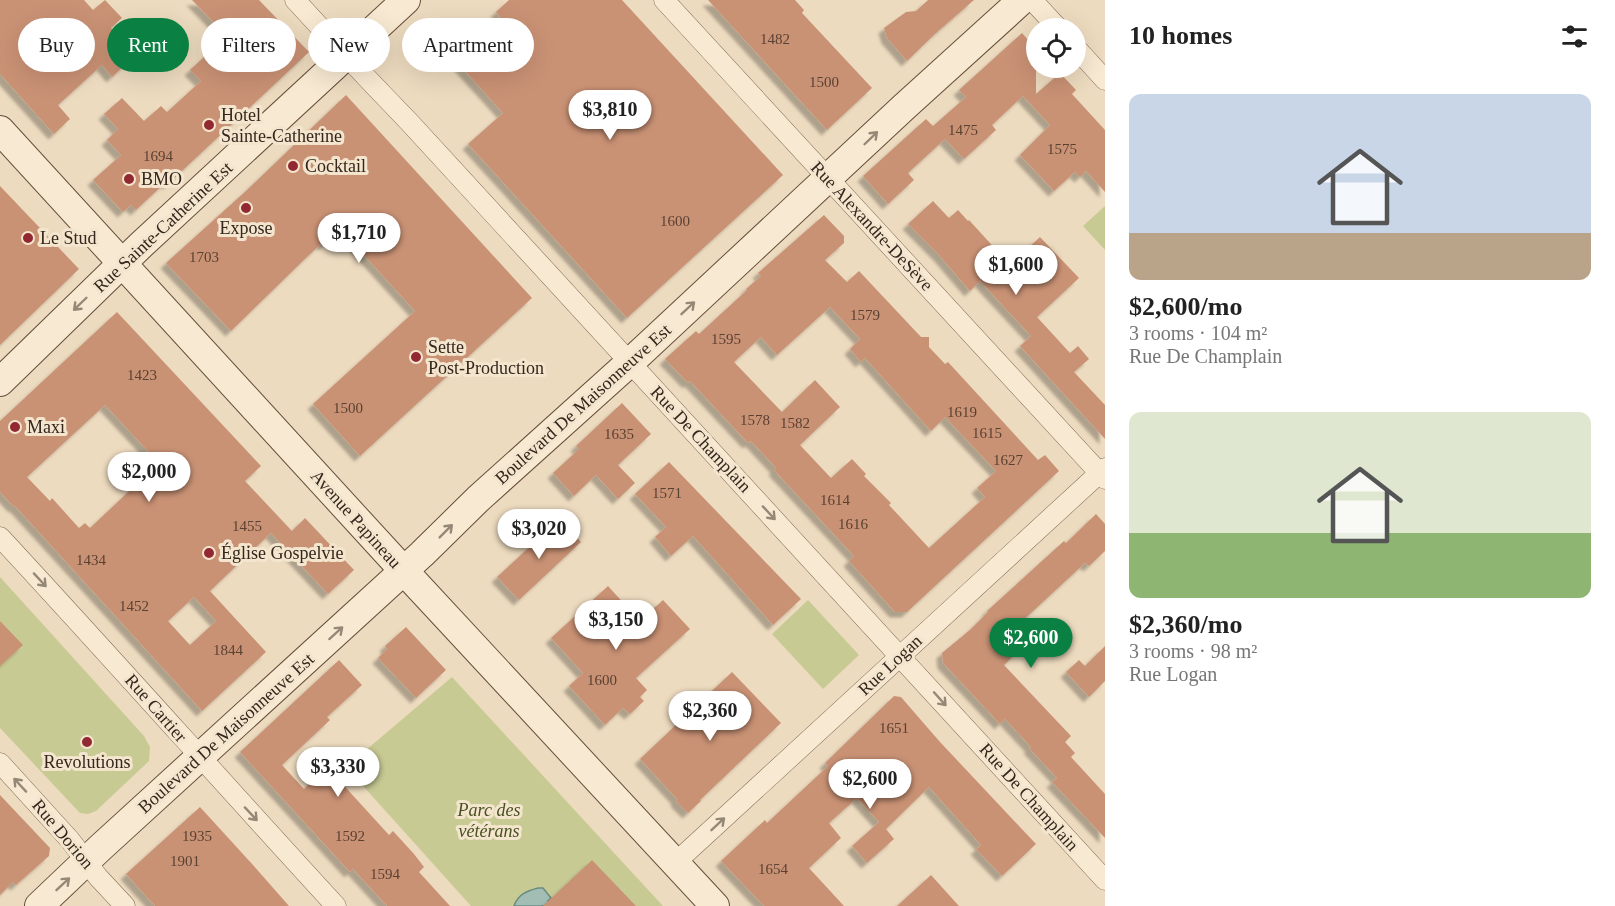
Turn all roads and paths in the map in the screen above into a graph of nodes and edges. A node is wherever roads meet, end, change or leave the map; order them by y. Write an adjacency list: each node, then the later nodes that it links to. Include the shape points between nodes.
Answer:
1 (295, 0): 6 (street, Rue De Champlain)
2 (406, 0): 7 (street, Rue Sainte-Catherine Est)
3 (664, 0): 14 (street, Rue Alexandre-DeSève)
4 (1022, 0): 14 (street, Boulevard De Maisonneuve Est, one-way to 4)
5 (1032, 0): 8 (street)
6 (311, 18)
7 (387, 18)
8 (1049, 18)
9 (1086, 59): 12 (street)
10 (329, 72): 15 (street, Rue Sainte-Catherine Est)
11 (361, 72): 16 (street, Rue De Champlain)
12 (1105, 80)
13 (0, 130): 15 (street, Avenue Papineau)
14 (828, 178): 16 (street, Boulevard De Maisonneuve Est, one-way to 14); 18 (street, Rue Alexandre-DeSève)
15 (122, 264): 17 (street, Rue Sainte-Catherine Est, one-way to 17); 20 (street, Avenue Papineau)
16 (630, 362): 20 (street, Boulevard De Maisonneuve Est, one-way to 16); 21 (street, Rue De Champlain, one-way to 21)
17 (0, 382)
18 (1103, 474): 21 (street, Rue Logan)
19 (0, 537): 22 (street, Rue Cartier, one-way to 22)
20 (404, 571): 22 (street, Boulevard De Maisonneuve Est, one-way to 20); 25 (street, Avenue Papineau)
21 (900, 656): 25 (street, Rue Logan, one-way to 21); 26 (street, Rue De Champlain, one-way to 26)
22 (199, 757): 24 (street, Boulevard De Maisonneuve Est); 29 (street, Rue Cartier, one-way to 29)
23 (0, 763): 24 (street, Rue Dorion, one-way to 23)
24 (86, 861): 27 (street, Boulevard De Maisonneuve Est, one-way to 24); 28 (street, Rue Dorion)
25 (675, 863): 30 (street, Avenue Papineau)
26 (1105, 880)
27 (39, 906)
28 (125, 906)
29 (336, 906)
30 (715, 906)

